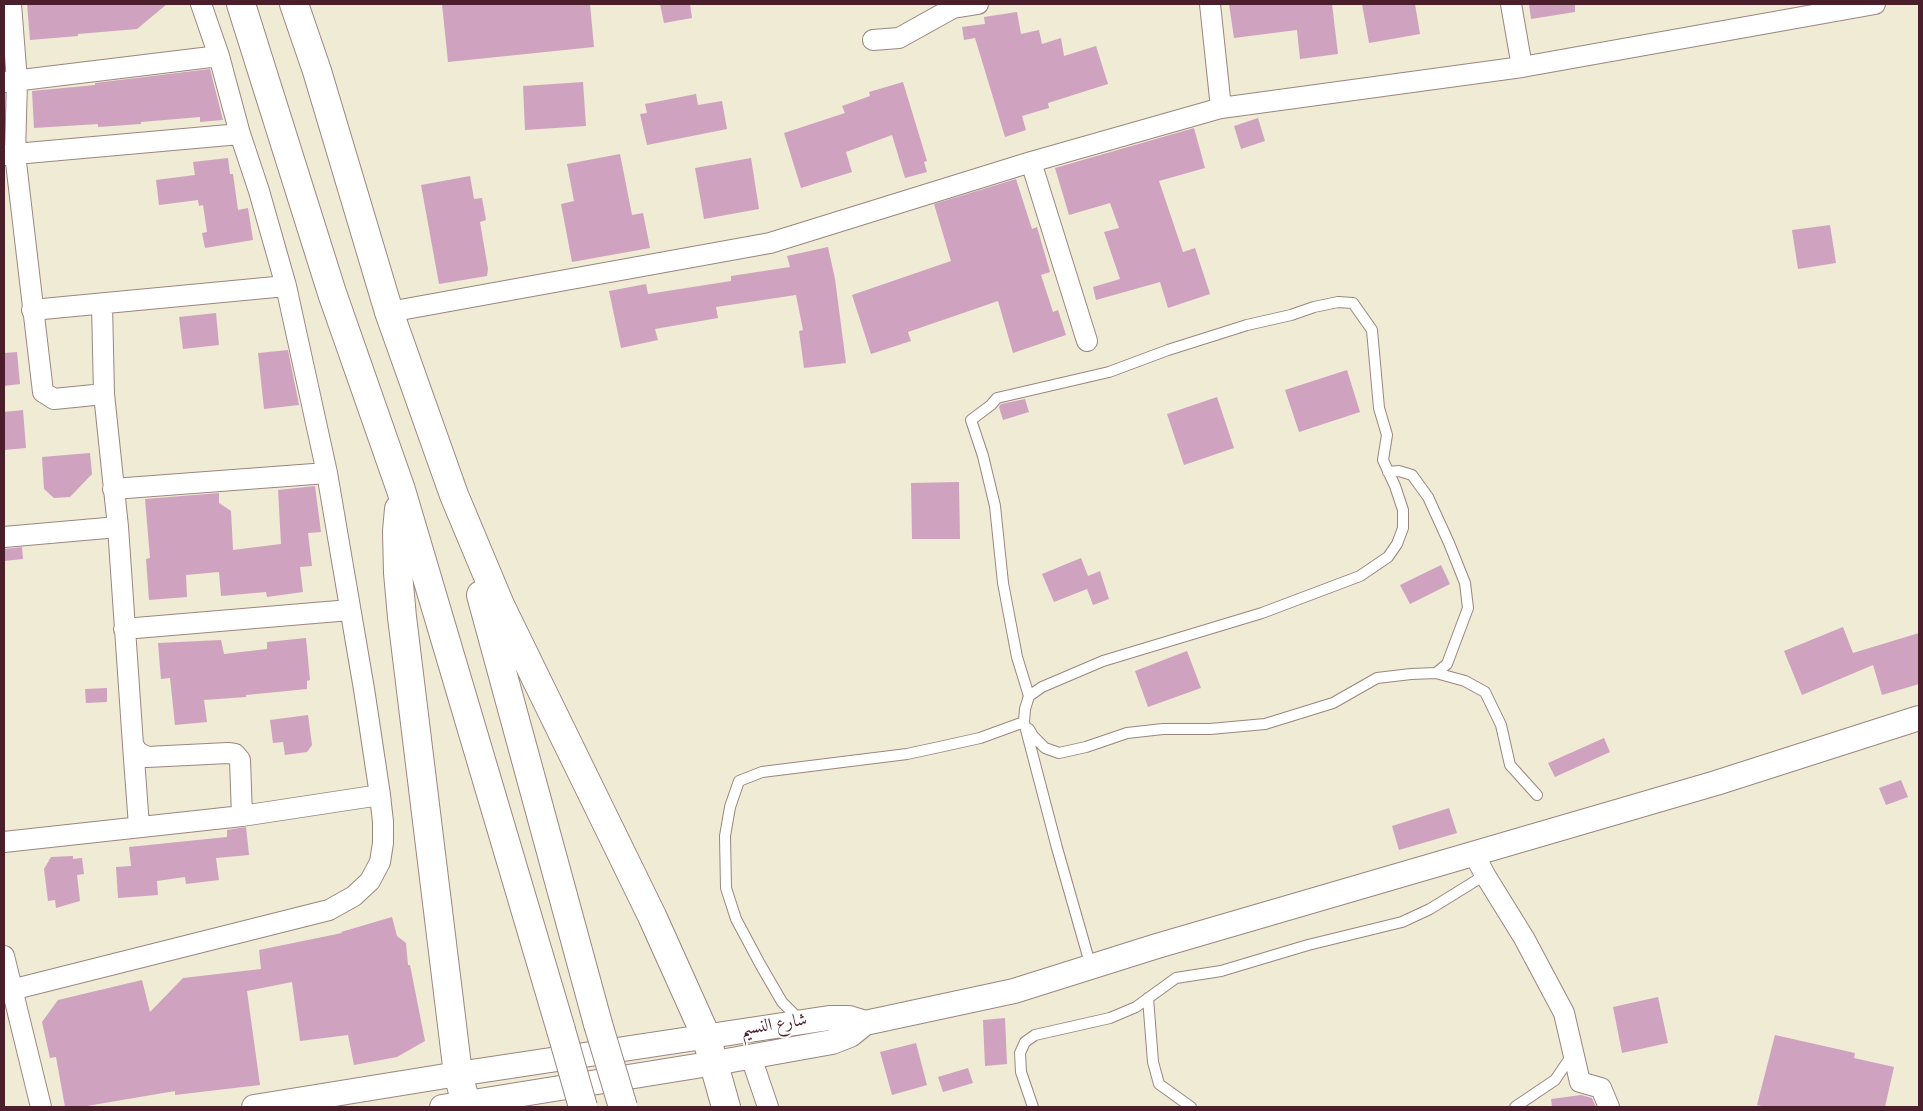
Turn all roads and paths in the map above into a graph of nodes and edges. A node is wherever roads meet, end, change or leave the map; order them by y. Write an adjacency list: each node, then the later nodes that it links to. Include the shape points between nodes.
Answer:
1 (11, 4): 13 (street)
2 (201, 4): 11 (street)
3 (241, 4): 27 (highway, via 332,293)
4 (294, 4): 21 (highway)
5 (978, 4): 10 (street, via 953,8 899,38)
6 (1210, 4): 14 (street)
7 (1511, 4): 12 (street)
8 (1875, 4): 9 (street)
9 (1811, 10): 12 (street)
10 (873, 40)
11 (219, 56): 13 (street); 15 (street)
12 (1522, 67): 14 (street)
13 (10, 81): 16 (street)
14 (1221, 108): 17 (street)
15 (240, 134): 16 (street); 18 (street)
16 (9, 154): 20 (street)
17 (1031, 162): 21 (street, via 770,243); 22 (street)
18 (286, 286): 19 (street); 25 (street)
19 (102, 304): 20 (street); 23 (street)
20 (32, 310): 23 (street, via 42,392 54,399)
21 (389, 312): 28 (highway)
22 (1087, 342)
23 (104, 394): 26 (street)
24 (1388, 472): 33 (lane, via 1412,475 1428,497 1465,584 1468,608 1446,664); 34 (lane, via 1403,510 1403,528 1388,557 1360,576 1262,613 1103,661 1042,687); 34 (lane, via 1383,460 1387,435 1379,408 1372,330 1353,303 1338,302 1314,307 1168,350 1109,372 998,398 970,420 995,506 1007,602 1017,657)
25 (327, 473): 26 (street); 31 (street)
26 (113, 489): 29 (street)
27 (401, 490): 55 (highway, via 398,531 402,617); 59 (highway, bridge)
28 (454, 495): 51 (highway, via 500,605 652,916); 60 (highway, bridge)
29 (118, 527): 30 (street); 32 (street)
30 (4, 537)
31 (350, 610): 32 (street); 38 (street)
32 (124, 629): 37 (street)
33 (1436, 673): 36 (lane, via 1377,678 1333,703 1265,724 1127,733 1059,753 1045,748); 39 (lane, via 1465,681 1485,692 1500,725 1510,765)
34 (1029, 696): 36 (lane)
35 (1919, 718): 43 (street, via 1716,783)
36 (1024, 722): 46 (lane); 49 (lane, via 980,738 907,754 762,772 739,781 725,836 726,888 736,919 760,964 782,1002)
37 (133, 744): 40 (street, via 147,757 235,754 240,760); 41 (street)
38 (380, 795): 40 (street); 47 (street, via 383,822 380,862 370,881 354,896 329,910)
39 (1538, 795)
40 (242, 816): 41 (street)
41 (139, 826): 42 (street)
42 (4, 842)
43 (1474, 854): 44 (street); 46 (street)
44 (1484, 875): 48 (lane, via 1430,909 1402,922 1221,971 1176,978); 52 (street, via 1524,938 1564,1013)
45 (4, 956): 47 (street)
46 (1092, 966): 50 (street, via 1014,990)
47 (11, 990): 57 (street)
48 (1148, 998): 63 (lane, via 1110,1018 1035,1035 1025,1042 1020,1053 1021,1072); 64 (lane, via 1153,1062 1159,1084)
49 (801, 1022): 50 (street, شارع النسيم, via 849,1018); 51 (street, شارع النسيم)
50 (865, 1023): 53 (street, شارع النسيم, via 850,1035 832,1042)
51 (706, 1036): 54 (highway); 55 (street, شارع النسيم)
52 (1573, 1054): 65 (lane, via 1555,1080); 66 (street, via 1580,1082 1601,1088)
53 (751, 1057): 54 (street, شارع النسيم); 62 (street)
54 (715, 1063): 56 (street, شارع النسيم); 61 (highway)
55 (458, 1074): 56 (highway); 58 (street, شارع النسيم)
56 (458, 1106)
57 (40, 1107)
58 (254, 1107)
59 (583, 1107)
60 (623, 1107)
61 (726, 1107)
62 (768, 1107)
63 (1033, 1107)
64 (1191, 1107)
65 (1515, 1107)
66 (1609, 1107)

